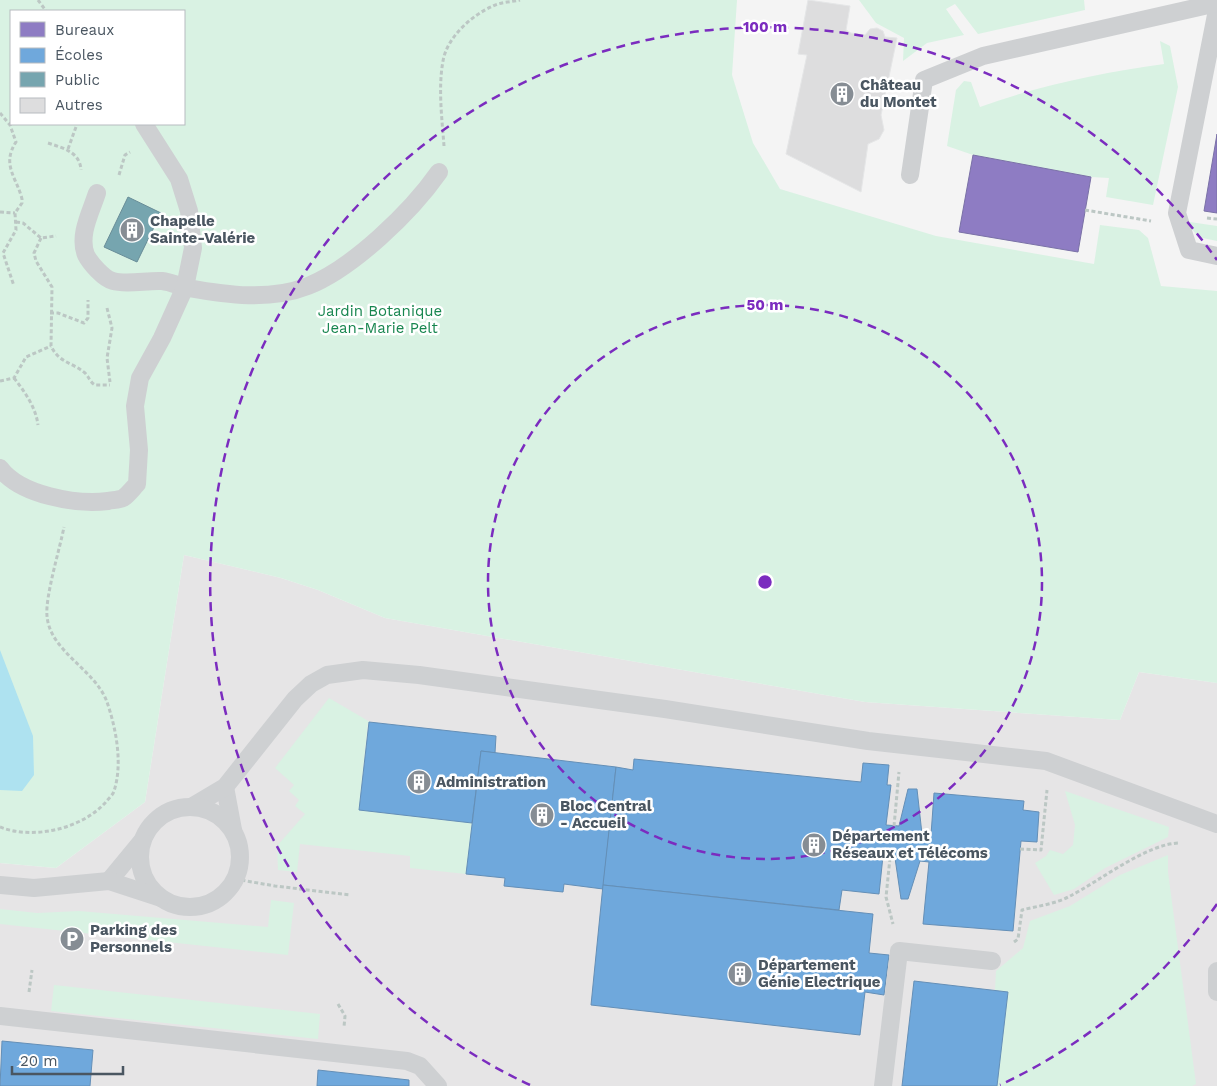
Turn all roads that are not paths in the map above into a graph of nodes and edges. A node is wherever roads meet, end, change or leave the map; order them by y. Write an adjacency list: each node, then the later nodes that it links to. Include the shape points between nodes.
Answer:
1 (1217, 3): 6 (lane, via 983,56 924,80)
2 (1217, 10): 3 (lane)
3 (1211, 65): 8 (lane, via 1177,213 1189,250)
4 (149, 131): 9 (lane, via 179,179 190,211 193,248)
5 (438, 172): 9 (lane, via 424,193 362,252 335,272 307,286 252,296)
6 (910, 175)
7 (97, 193): 9 (lane, via 83,236 86,255 96,269 111,280 165,281)
8 (1217, 256)
9 (185, 287): 10 (lane, via 140,378 135,406 140,450 137,484 122,499 98,502 70,500 35,491 6,476)
10 (0, 468)
11 (225, 786): 12 (lane); 13 (lane, via 295,699 311,684 327,675 363,670 655,708 868,741 1046,761); 14 (lane)
12 (193, 806): 14 (lane, via 223,818); 15 (lane, via 177,808 162,815 150,826)
13 (1217, 824)
14 (234, 831): 18 (lane, via 240,846 240,863 236,879 225,893 196,907 179,906)
15 (143, 840): 16 (lane); 18 (lane, via 140,856 143,872)
16 (109, 881): 17 (lane, via 34,888); 18 (lane)
17 (0, 885)
18 (163, 899)
19 (992, 961): 24 (lane, via 899,951)
20 (1217, 971): 21 (lane)
21 (1217, 992)
22 (0, 1016): 23 (lane, via 407,1061 420,1066)
23 (438, 1086)
24 (883, 1086)

